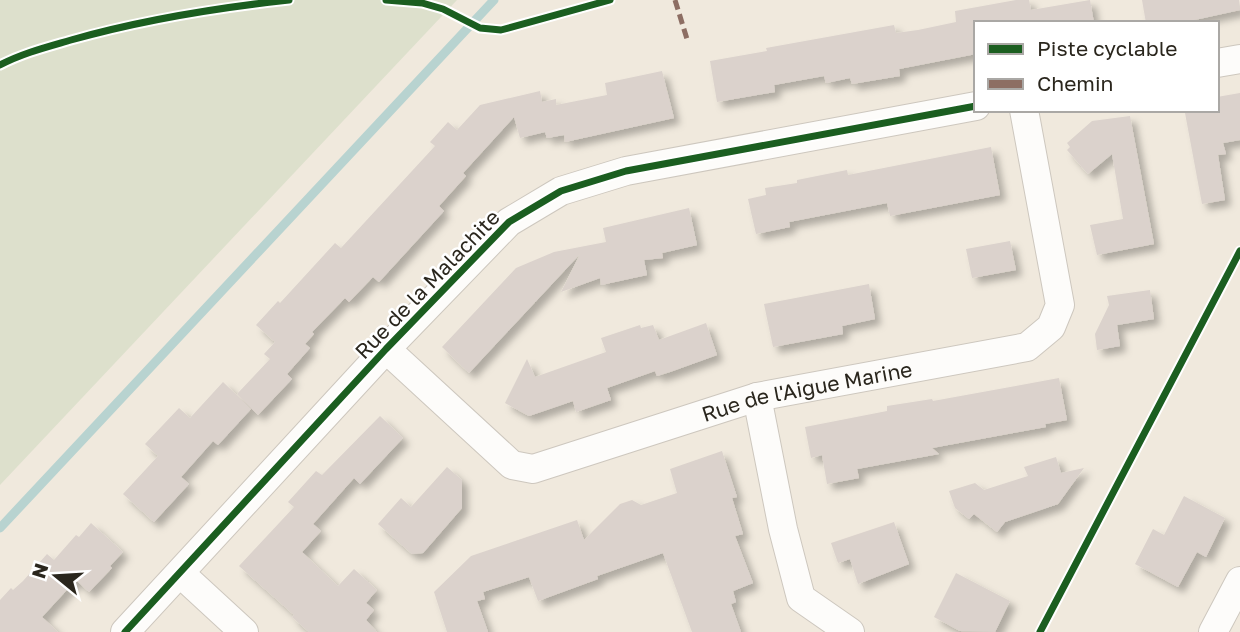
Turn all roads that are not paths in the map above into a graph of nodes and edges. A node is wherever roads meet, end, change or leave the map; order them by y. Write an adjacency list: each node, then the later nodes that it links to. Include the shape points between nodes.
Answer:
1 (1240, 58): 2 (street)
2 (1219, 62)
3 (974, 106): 5 (street, Rue de la Malachite, via 626,172 561,191 509,222)
4 (1024, 112): 6 (street, Rue de l'Aigue Marine, via 1060,305 1051,327 1027,347)
5 (386, 349): 6 (street, Rue de l'Aigue Marine, via 512,465 533,469); 7 (street, Rue de la Malachite)
6 (757, 397): 11 (street, via 801,598)
7 (181, 573): 9 (street, Rue de la Malachite); 10 (street)
8 (1238, 589): 12 (street)
9 (125, 632)
10 (244, 632)
11 (850, 632)
12 (1213, 632)

